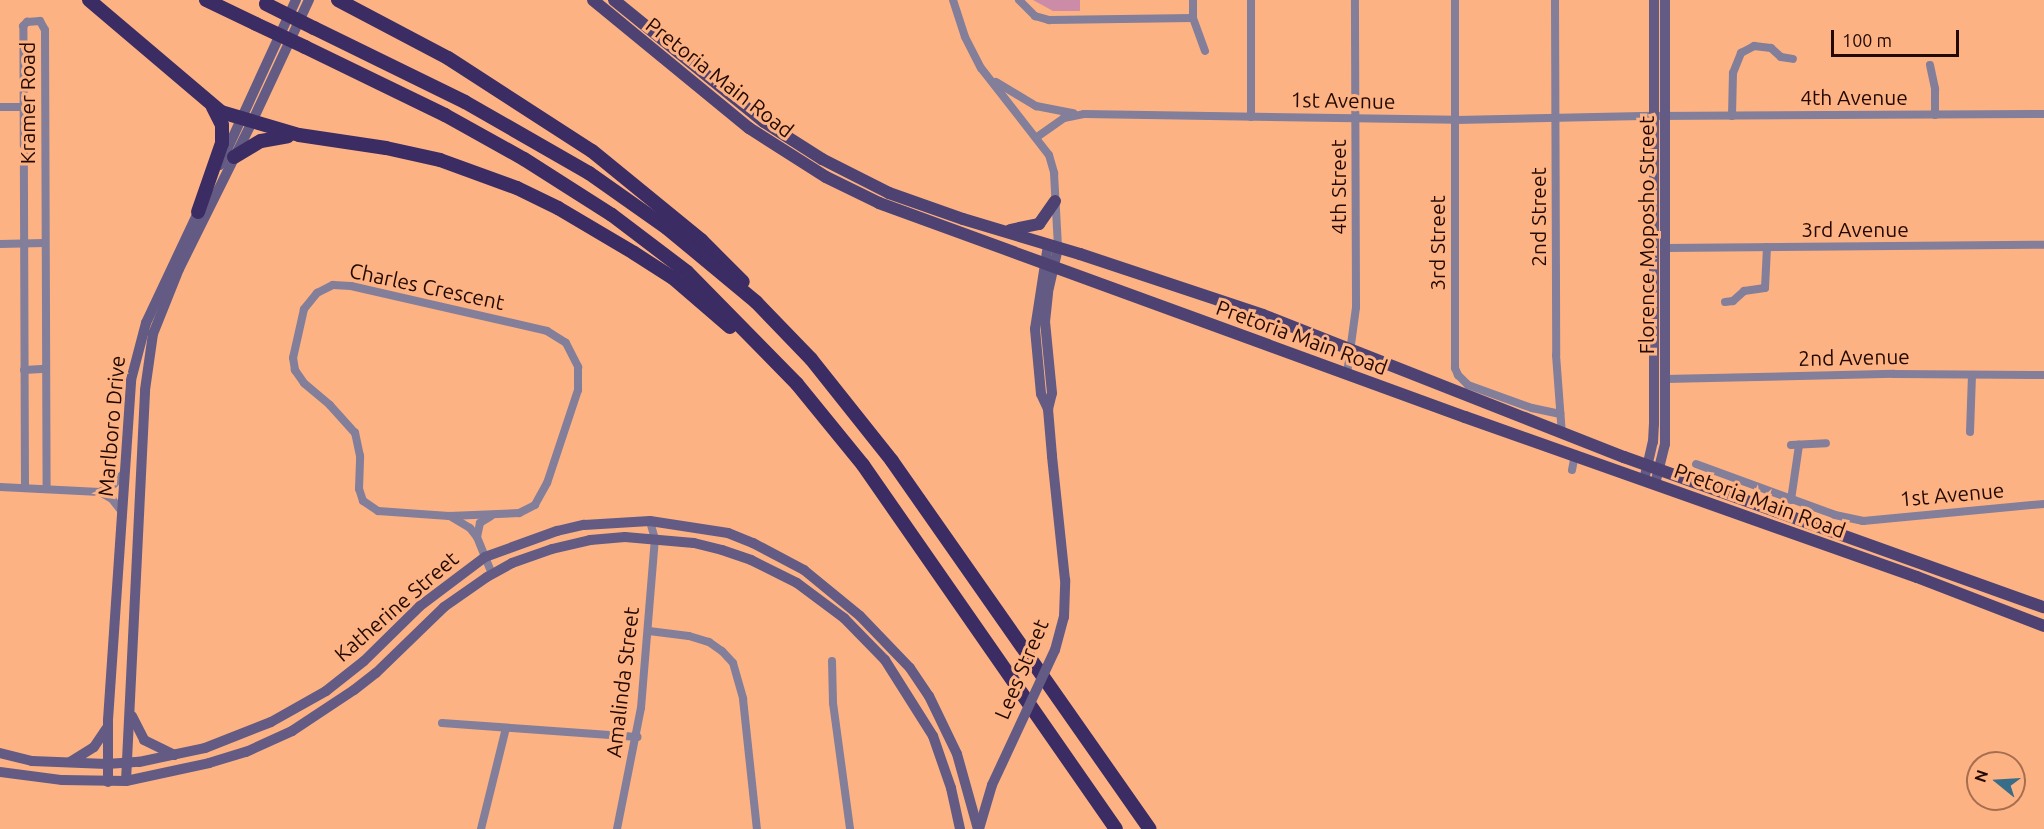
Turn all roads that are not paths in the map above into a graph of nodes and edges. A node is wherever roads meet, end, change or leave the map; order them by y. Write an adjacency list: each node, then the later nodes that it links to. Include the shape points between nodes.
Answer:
1 (89, 0): 23 (highway)
2 (206, 0): 52 (highway, bridge, via 478,132 612,215 687,272)
3 (296, 0): 35 (main road, Marlboro Drive)
4 (309, 0): 35 (main road, Marlboro Drive)
5 (593, 0): 49 (main road, Pretoria Main Road, via 749,128 820,174 879,203)
6 (614, 0): 41 (main road, Pretoria Main Road, via 729,95 799,145 890,193)
7 (953, 0): 22 (street, via 965,37)
8 (1019, 0): 18 (street, via 1035,16 1049,20)
9 (1193, 0): 18 (street)
10 (1251, 0): 31 (street)
11 (1354, 0): 33 (street, 4th Street)
12 (1455, 0): 34 (street, 3rd Street)
13 (1555, 0): 32 (street, 2nd Street)
14 (1654, 0): 29 (main road, Florence Moposho Street)
15 (1665, 0): 29 (main road, Florence Moposho Street)
16 (342, 1): 50 (highway, via 496,87 592,151 701,240 743,282)
17 (261, 2): 50 (highway, bridge, via 465,102 580,167 667,228)
18 (1193, 18): 19 (street)
19 (1205, 51)
20 (1792, 59): 30 (street, via 1781,57 1771,48 1754,46 1741,53 1733,73)
21 (1929, 65): 28 (street, via 1935,88)
22 (987, 76): 26 (street, via 1036,106); 37 (street)
23 (210, 104): 35 (highway); 40 (highway, via 222,125 222,143)
24 (0, 107): 25 (street)
25 (23, 107): 42 (street, Kramer Road, via 22,26 40,21 45,30); 44 (street, Kramer Road)
26 (1084, 114): 31 (street, 1st Avenue); 37 (street, 1st Avenue, via 1064,118)
27 (2044, 114): 28 (street, 4th Avenue)
28 (1935, 115): 30 (street, 4th Avenue)
29 (1660, 116): 30 (street, 4th Avenue); 32 (street, 1st Avenue); 48 (main road, Florence Moposho Street); 66 (main road, Florence Moposho Street)
30 (1732, 116)
31 (1251, 117): 33 (street, 1st Avenue)
32 (1556, 117): 34 (street, 1st Avenue); 60 (street, 2nd Street, via 1556,354)
33 (1356, 119): 34 (street, 1st Avenue); 53 (street, 4th Street, via 1356,307)
34 (1456, 120): 60 (street, 3rd Street, via 1458,375 1468,385)
35 (247, 121): 36 (highway); 38 (main road, Marlboro Drive); 40 (main road, Marlboro Drive)
36 (299, 135): 38 (highway, via 261,141); 52 (highway, via 431,158 517,188 558,208 673,278 743,338)
37 (1037, 137): 39 (street, via 1052,164)
38 (234, 157): 88 (main road, Marlboro Drive, via 166,297 149,351)
39 (1056, 201): 41 (main road, via 1039,225 1024,230); 46 (street)
40 (198, 212): 68 (main road, Marlboro Drive, via 140,340 130,380)
41 (1000, 230): 46 (main road, Pretoria Main Road)
42 (44, 243): 44 (street); 54 (street, Kramer Road)
43 (0, 244): 44 (street)
44 (23, 244): 55 (street, Kramer Road)
45 (2044, 245): 47 (street, 3rd Avenue)
46 (1053, 246): 49 (main road, Lees Street); 53 (main road, Pretoria Main Road, via 1263,315)
47 (1767, 247): 48 (street, 3rd Avenue); 51 (street, via 1765,288 1744,291 1733,301)
48 (1665, 248): 59 (main road, Florence Moposho Street)
49 (1049, 267): 56 (main road, Pretoria Main Road); 106 (main road, Lees Street, bridge, via 1035,329 1041,394 1048,409 1065,580 1064,617 1055,650 992,785)
50 (756, 302): 108 (highway, via 811,359 892,461)
51 (1725, 302)
52 (759, 344): 107 (highway, via 863,465)
53 (1352, 352): 56 (street, 4th Street); 62 (main road, Pretoria Main Road)
54 (46, 369): 55 (street); 72 (street, Kramer Road)
55 (24, 370): 71 (street, Kramer Road)
56 (1347, 374): 64 (main road, Pretoria Main Road)
57 (2044, 375): 58 (street, 2nd Avenue)
58 (1972, 376): 59 (street, 2nd Avenue); 61 (street)
59 (1665, 378): 66 (main road, Florence Moposho Street, via 1665,444)
60 (1560, 414): 62 (street, 2nd Street)
61 (1970, 432)
62 (1562, 434): 66 (main road, Pretoria Main Road)
63 (1826, 442): 74 (street, via 1795,445)
64 (1575, 454): 67 (street); 69 (main road, Pretoria Main Road)
65 (1696, 464): 74 (street, 1st Avenue)
66 (1653, 468): 69 (main road); 84 (main road, Pretoria Main Road)
67 (1572, 470)
68 (124, 473): 73 (street); 76 (main road, Marlboro Drive)
69 (1650, 482): 85 (main road, Pretoria Main Road)
70 (0, 487): 71 (street)
71 (25, 488): 72 (street)
72 (47, 489): 73 (street)
73 (100, 492): 76 (street)
74 (1791, 500): 75 (street, 1st Avenue, via 1863,521)
75 (2044, 504)
76 (123, 512): 89 (main road, Marlboro Drive)
77 (449, 516): 78 (street, Charles Crescent); 78 (street, Charles Crescent, via 378,511 363,501 355,433 304,383 294,363 297,330 304,309 312,297 328,286 351,286 547,331 570,348 578,367 578,390 540,499 528,510); 80 (street, Charles Crescent)
78 (492, 516): 80 (street, via 480,523)
79 (650, 520): 81 (street, Amalinda Street); 82 (main road, Katherine Street, via 557,531); 106 (main road, Katherine Street, via 728,532 753,543 804,570 861,616 910,668 930,696 957,754)
80 (477, 537): 82 (street, Charles Crescent)
81 (655, 539): 83 (main road, Katherine Street, via 625,537 576,543 522,559); 86 (street, Amalinda Street); 105 (main road, Katherine Street, via 694,543 752,560 796,584 844,618 895,674 933,736)
82 (485, 557): 83 (street, Charles Crescent); 94 (main road, Katherine Street, via 436,593 364,661 311,700 242,735)
83 (492, 574): 99 (main road, Katherine Street, via 444,608 376,673 292,731 209,764)
84 (2044, 607)
85 (2044, 626)
86 (649, 631): 92 (street, Amalinda Street); 103 (street, via 709,642 733,663 743,699)
87 (832, 661): 104 (street, via 833,703)
88 (130, 710): 94 (main road, via 144,740); 95 (main road, Marlboro Drive)
89 (108, 720): 96 (main road, via 100,740); 97 (main road, Marlboro Drive)
90 (442, 723): 91 (street)
91 (506, 728): 92 (street); 101 (street)
92 (637, 737): 102 (street, Amalinda Street)
93 (0, 753): 96 (main road, Katherine Street)
94 (176, 755): 95 (main road, Katherine Street)
95 (127, 763): 97 (main road, Katherine Street); 99 (main road, Marlboro Drive)
96 (67, 764): 97 (main road, Katherine Street)
97 (107, 764): 100 (main road, Marlboro Drive)
98 (0, 772): 100 (main road, Katherine Street)
99 (126, 781): 100 (main road, Katherine Street)
100 (108, 782)
101 (481, 829)
102 (616, 829)
103 (757, 829)
104 (850, 829)
105 (960, 829)
106 (979, 829)
107 (1116, 829)
108 (1150, 829)

